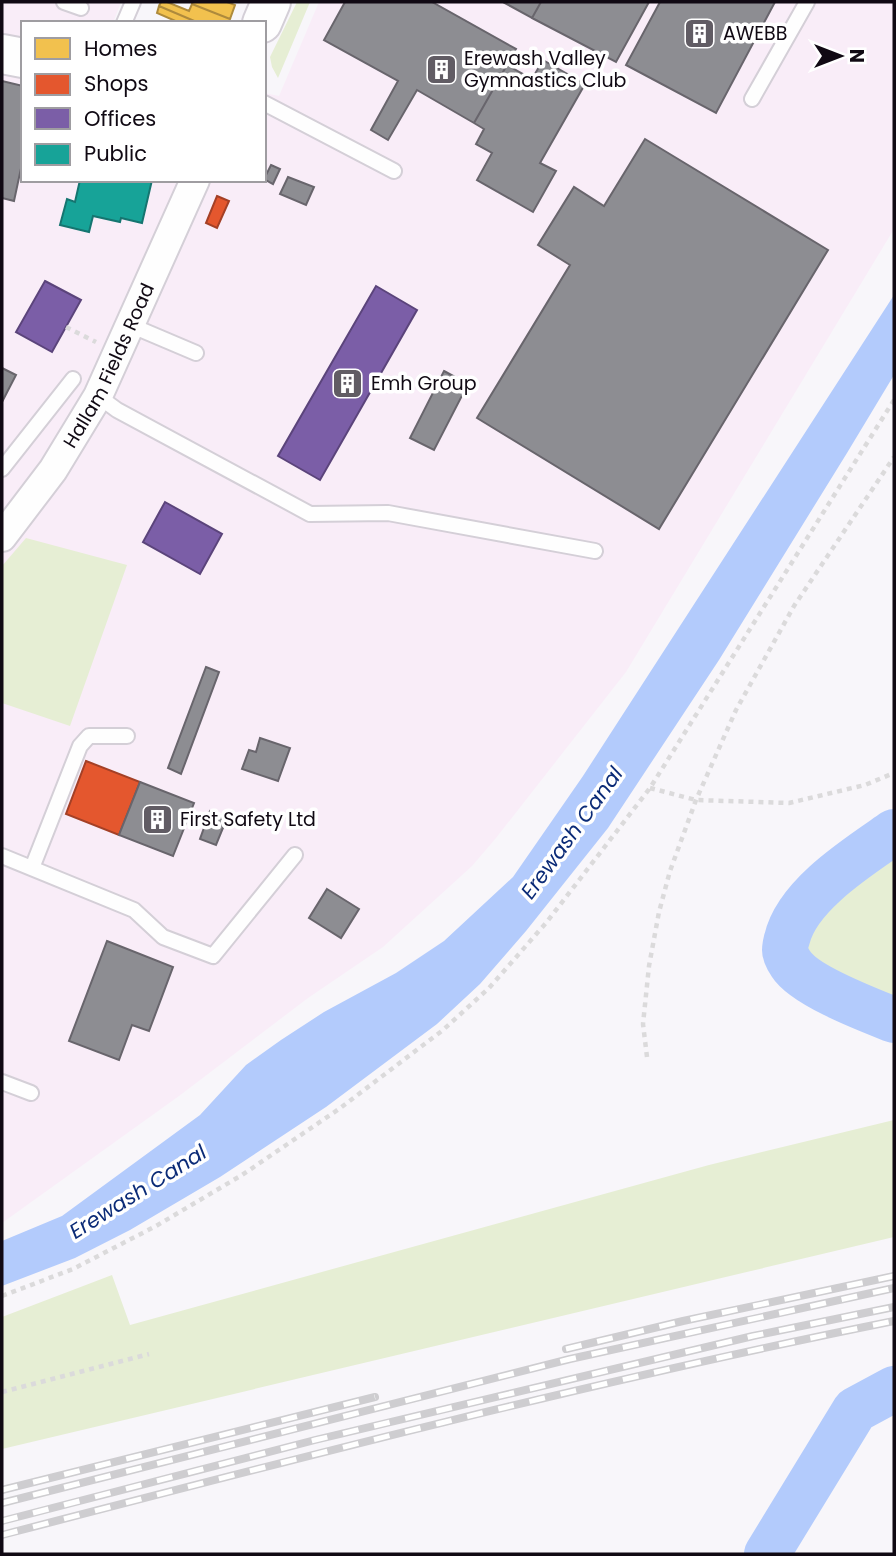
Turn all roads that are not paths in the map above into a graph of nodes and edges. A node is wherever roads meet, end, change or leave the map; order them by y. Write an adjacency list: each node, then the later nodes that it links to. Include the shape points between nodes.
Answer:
1 (64, 2): 5 (lane)
2 (133, 2): 6 (lane)
3 (271, 2): 7 (street)
4 (807, 2): 10 (lane)
5 (80, 8)
6 (125, 21)
7 (263, 21)
8 (2, 54): 9 (street)
9 (21, 58)
10 (751, 99)
11 (266, 104): 12 (lane)
12 (394, 172)
13 (194, 182): 14 (street, Hallam Fields Road)
14 (130, 325): 15 (lane); 17 (street, Hallam Fields Road)
15 (196, 353)
16 (73, 379): 18 (lane)
17 (98, 396): 19 (street, Hallam Fields Road, via 53,470); 20 (lane, via 310,514 387,513)
18 (2, 469)
19 (2, 537)
20 (595, 551)
21 (127, 736): 24 (lane, via 89,736 80,746)
22 (295, 855): 24 (lane, via 213,956 163,936 134,911)
23 (2, 856): 24 (lane)
24 (32, 868)
25 (2, 1082): 26 (lane)
26 (31, 1093)

